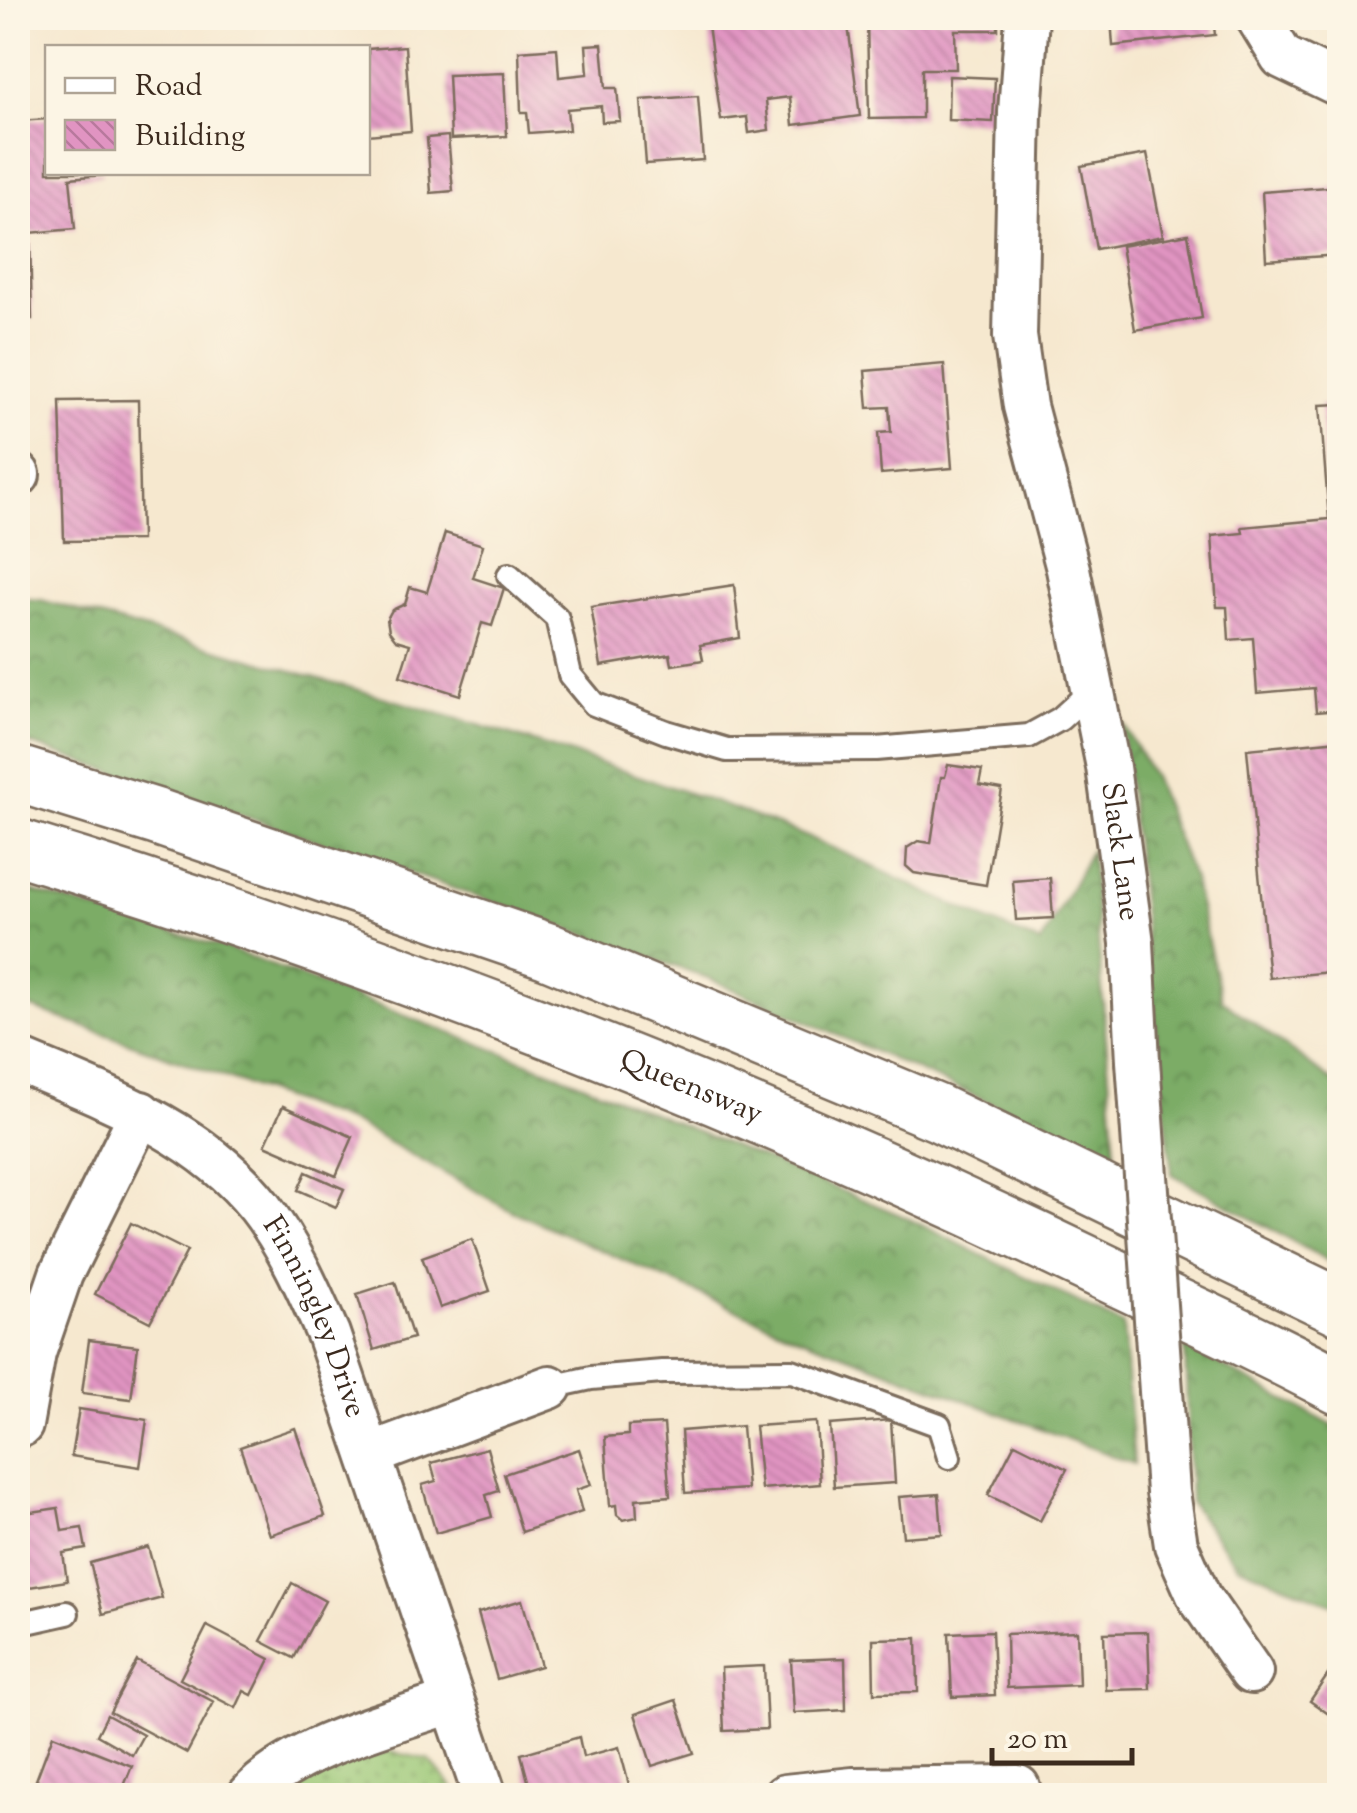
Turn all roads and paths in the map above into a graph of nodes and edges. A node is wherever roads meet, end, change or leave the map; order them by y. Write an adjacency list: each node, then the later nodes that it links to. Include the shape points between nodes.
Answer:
1 (1027, 18): 5 (street, Slack Lane, via 1016,336 1025,406)
2 (1258, 18): 3 (street, via 1282,56)
3 (1340, 85)
4 (510, 575): 5 (lane, via 557,618 570,675 594,704 727,750 876,749 1029,736)
5 (1092, 690): 18 (street, Slack Lane, bridge, via 1132,943 1176,1545 1199,1597)
6 (18, 774): 10 (highway, via 548,951 938,1114)
7 (18, 847): 12 (highway, Queensway, via 525,1020 914,1180)
8 (18, 1060): 9 (street, Finningley Drive)
9 (140, 1114): 13 (street, via 61,1274 34,1353); 14 (street, Finningley Drive, via 188,1142 259,1206 316,1307)
10 (1340, 1307)
11 (550, 1386): 14 (street); 15 (lane, via 662,1372 792,1371 939,1425)
12 (1340, 1388)
13 (21, 1425)
14 (372, 1454): 19 (street, Finningley Drive)
15 (949, 1458)
16 (67, 1612): 17 (lane)
17 (18, 1624)
18 (1252, 1672)
19 (451, 1702): 21 (street, via 294,1762); 22 (street, Finningley Drive)
20 (1018, 1787): 23 (street)
21 (249, 1796)
22 (485, 1796)
23 (785, 1796)

